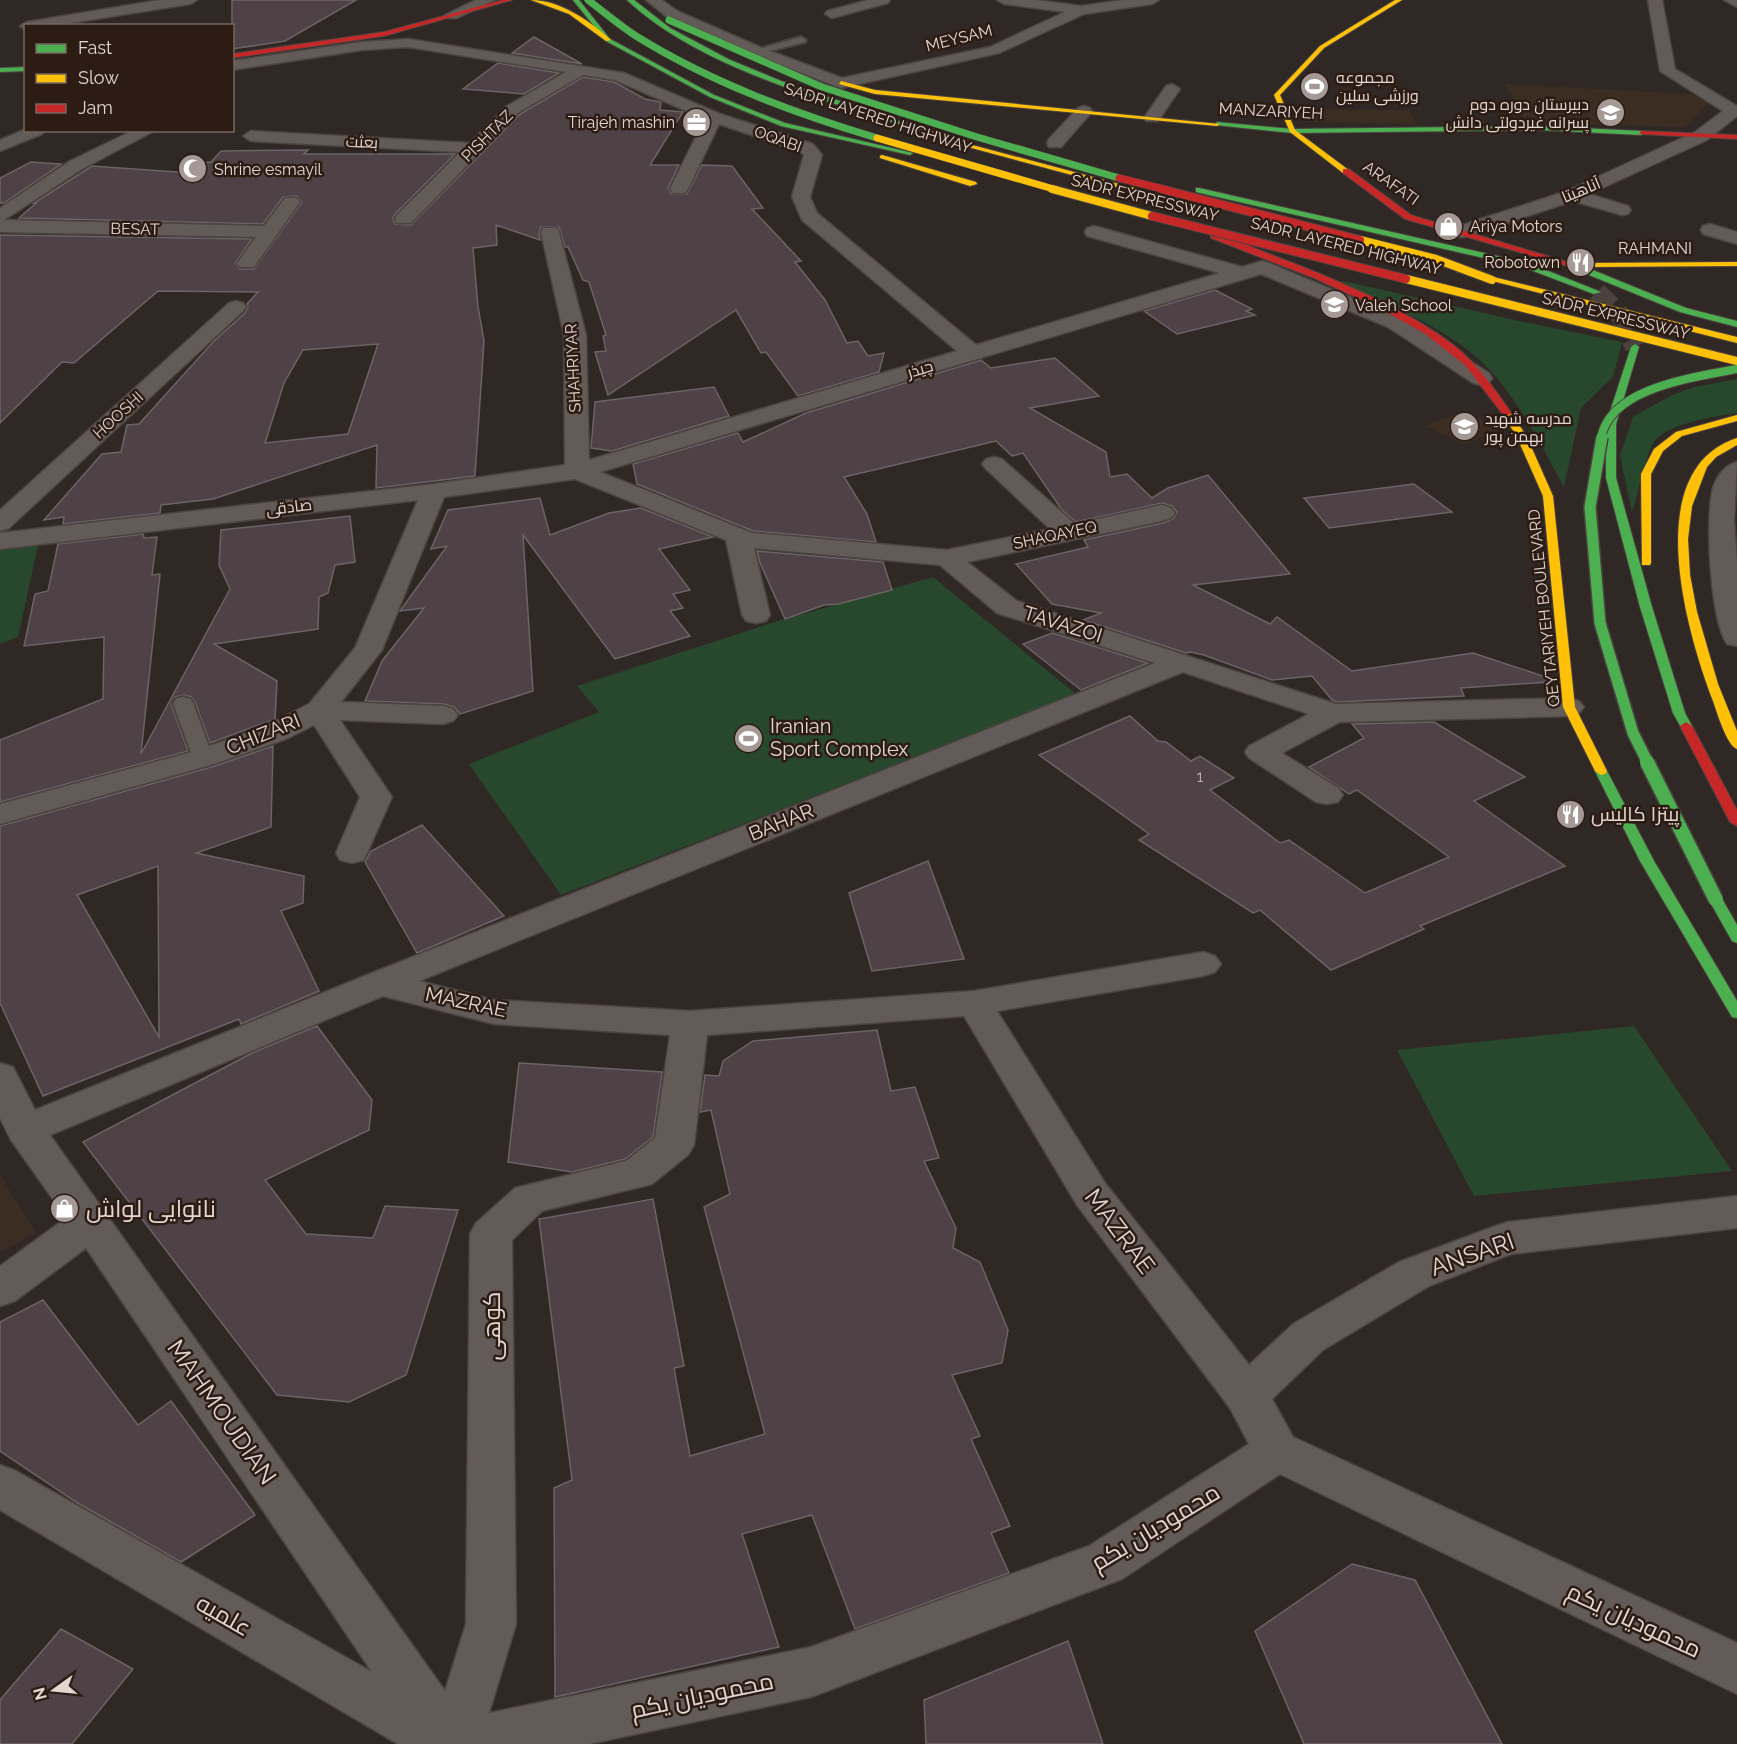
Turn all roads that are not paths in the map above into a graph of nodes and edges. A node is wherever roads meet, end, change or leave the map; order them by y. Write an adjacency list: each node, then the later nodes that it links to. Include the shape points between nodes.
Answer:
1 (190, 0): 21 (street)
2 (488, 0): 20 (street)
3 (509, 0): 20 (main road)
4 (534, 0): 22 (main road, via 571,13)
5 (576, 0): 22 (main road, SADR EXPRESSWAY)
6 (588, 0): 74 (main road, SADR LAYERED HIGHWAY, bridge, via 635,35 690,65 746,91 866,135 1094,201)
7 (619, 0): 69 (main road, SADR LAYERED HIGHWAY, bridge, via 659,31 723,61 775,83 956,144 1120,189)
8 (630, 0): 34 (main road, SADR EXPRESSWAY, via 668,29 726,60)
9 (635, 0): 69 (main road, bridge, via 669,20 822,87 1135,183 1436,259)
10 (653, 0): 24 (street, via 672,14)
11 (883, 0): 19 (street)
12 (1004, 0): 18 (street)
13 (1152, 0): 18 (street, MEYSAM)
14 (1399, 0): 41 (main road, via 1322,47 1277,95)
15 (1655, 0): 43 (street, آناهیتا, via 1668,71 1734,111)
16 (1731, 0): 17 (street)
17 (1737, 3)
18 (1081, 10): 32 (street, MEYSAM, via 994,50)
19 (831, 14)
20 (452, 15): 25 (main road, via 384,34)
21 (34, 24)
22 (608, 40): 38 (main road, SADR EXPRESSWAY, via 712,96)
23 (801, 40): 24 (lane)
24 (757, 51): 32 (street)
25 (234, 62)
26 (234, 62): 29 (street, OQABI, via 408,43)
27 (234, 63): 31 (street, via 246,73)
28 (24, 69): 30 (main road)
29 (582, 69): 36 (street, OQABI, via 619,76); 47 (street, PISHTAZ, via 513,109)
30 (0, 70)
31 (234, 81)
32 (841, 83): 35 (main road, MANZARIYEH, via 875,92)
33 (1172, 89): 37 (street)
34 (848, 106): 70 (main road, via 951,135 1473,252 1525,265); 73 (main road, SADR EXPRESSWAY, via 959,143 1123,188)
35 (1084, 111): 37 (main road, MANZARIYEH); 45 (street)
36 (714, 117): 49 (street); 76 (street, OQABI, via 807,148 813,155 801,196 809,216)
37 (1152, 118): 41 (main road, MANZARIYEH)
38 (783, 125): 48 (main road); 55 (main road, SADR EXPRESSWAY, via 927,157)
39 (32, 132): 46 (street)
40 (144, 132): 53 (street, via 76,165)
41 (1292, 132): 43 (main road, MANZARIYEH, via 1539,128); 62 (main road, ARAFATI, via 1408,217)
42 (251, 135): 47 (street, بعثت)
43 (1701, 136): 44 (main road, MANZARIYEH); 50 (street, آناهیتا)
44 (1737, 137)
45 (1055, 143)
46 (0, 147)
47 (474, 148): 54 (street, PISHTAZ)
48 (978, 185)
49 (679, 189)
50 (1573, 195): 52 (street); 62 (street, آناهیتا)
51 (291, 202): 60 (street)
52 (1622, 210)
53 (0, 216)
54 (404, 219)
55 (1174, 223): 77 (main road, SADR EXPRESSWAY); 79 (main road, QEYTARIYEH BOULEVARD, via 1259,251 1398,314 1433,335)
56 (1095, 225): 58 (main road); 68 (street)
57 (0, 226): 60 (street, BESAT)
58 (1129, 227)
59 (1710, 230): 63 (street)
60 (269, 232): 65 (street)
61 (550, 232): 84 (street, SHAHRIYAR, via 575,335)
62 (1457, 233): 67 (main road, ARAFATI)
63 (1737, 238)
64 (1198, 244): 74 (main road, bridge, via 1513,314)
65 (247, 263)
66 (1737, 264): 67 (main road, RAHMANI)
67 (1572, 265): 72 (main road, ARAFATI, via 1683,310)
68 (1252, 270): 76 (street, چیذر); 79 (street, via 1395,323)
69 (1494, 281): 73 (main road, SADR LAYERED HIGHWAY)
70 (1597, 292)
71 (236, 307): 87 (street, HOOSHI)
72 (1737, 324)
73 (1737, 342)
74 (1664, 343): 77 (main road, SADR LAYERED HIGHWAY, bridge)
75 (1635, 347): 92 (main road, via 1611,424 1611,477)
76 (972, 353): 84 (street, چیذر)
77 (1737, 362)
78 (1737, 369): 107 (main road, bridge, via 1664,384 1621,406 1603,428 1590,507 1599,623 1634,733)
79 (1485, 381): 97 (main road, QEYTARIYEH BOULEVARD, via 1521,435 1548,496)
80 (1737, 418): 92 (main road, via 1679,434 1659,449 1647,474)
81 (1737, 441): 101 (main road, via 1717,449 1696,476 1683,508 1683,564 1690,608 1720,711)
82 (994, 464): 88 (street)
83 (1737, 469): 94 (street, via 1724,490 1722,512 1730,612)
84 (577, 471): 85 (street, صادقی); 89 (street)
85 (434, 491): 90 (street, صادقی); 98 (street, CHIZARI, via 368,650)
86 (1162, 513): 88 (street, SHAQAYEQ)
87 (0, 523)
88 (1069, 532): 91 (street, SHAQAYEQ)
89 (738, 536): 91 (street); 93 (street)
90 (0, 541)
91 (947, 558): 95 (street, TAVAZOI, via 1007,607)
92 (1646, 607): 105 (main road, via 1679,713)
93 (756, 615)
94 (1737, 638)
95 (1182, 662): 99 (street, TAVAZOI); 109 (street, BAHAR)
96 (183, 703): 102 (lane)
97 (1569, 707): 99 (street, TAVAZOI); 111 (main road, QEYTARIYEH BOULEVARD, via 1647,861)
98 (319, 710): 100 (street); 102 (street, CHIZARI, via 275,733); 106 (street, via 376,797)
99 (1334, 713): 103 (street, via 1260,752)
100 (443, 715)
101 (1737, 745)
102 (203, 758): 104 (street, CHIZARI)
103 (1327, 795)
104 (0, 814)
105 (1737, 822)
106 (352, 853)
107 (1737, 938)
108 (1203, 964): 110 (street, MAZRAE)
109 (380, 982): 112 (street, MAZRAE, via 494,1012); 114 (street)
110 (974, 1003): 112 (street, MAZRAE); 118 (street, MAZRAE, via 1091,1194)
111 (1737, 1013)
112 (690, 1024): 122 (street, کوهی, via 674,1145 638,1173 529,1199 491,1234 491,1624)
113 (0, 1076): 114 (street, MAHMOUDIAN)
114 (25, 1130): 116 (street, MAHMOUDIAN)
115 (1737, 1212): 118 (street, ANSARI, via 1508,1238 1414,1274 1317,1331)
116 (91, 1222): 117 (street); 122 (street, MAHMOUDIAN)
117 (0, 1289)
118 (1246, 1395): 119 (street, MAZRAE)
119 (1277, 1450): 121 (street, محمودیان یکم); 123 (street, محمودیان یکم, via 1105,1563 811,1672)
120 (0, 1486): 122 (street, علمیه)
121 (1737, 1669)
122 (451, 1744)
123 (467, 1744)

